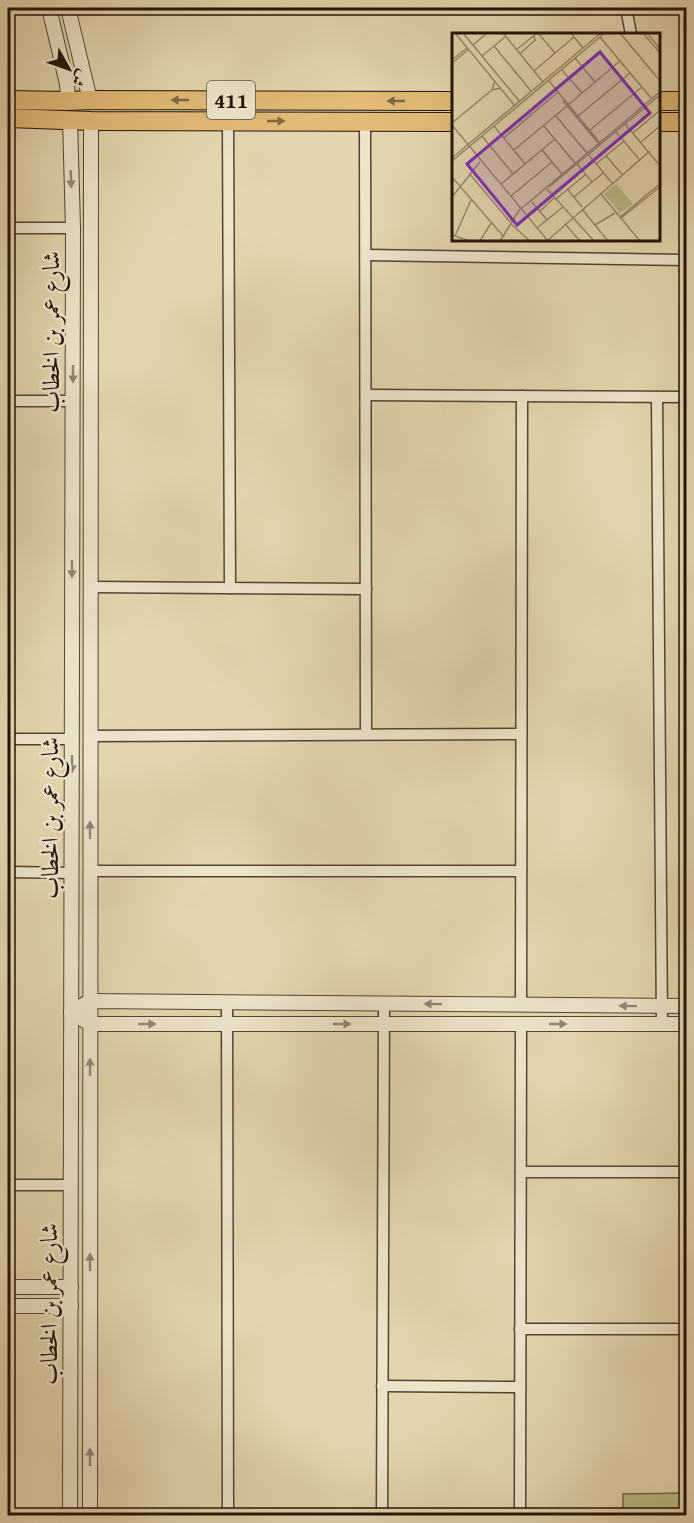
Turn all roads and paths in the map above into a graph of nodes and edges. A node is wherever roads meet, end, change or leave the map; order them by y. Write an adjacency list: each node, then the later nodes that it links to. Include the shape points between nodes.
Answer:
1 (49, 8): 7 (street)
2 (68, 8): 6 (street)
3 (626, 8): 4 (street)
4 (631, 33)
5 (8, 100): 7 (main road, 411)
6 (90, 100): 7 (main road, 411); 8 (main road, 411, one-way to 6)
7 (68, 101)
8 (452, 101)
9 (661, 101): 10 (main road)
10 (687, 101)
11 (8, 118): 12 (main road, 411)
12 (70, 120): 13 (main road, 411); 20 (street, شارع عمر بن الخطاب, one-way to 20)
13 (91, 121): 14 (main road, 411); 29 (street, شارع عمر بن الخطاب)
14 (228, 121): 15 (main road, 411, one-way to 15); 30 (street)
15 (366, 122): 16 (main road, 411); 21 (street)
16 (452, 122)
17 (661, 122): 18 (main road)
18 (687, 122)
19 (8, 228): 20 (street)
20 (73, 228): 28 (street, شارع عمر بن الخطاب, one-way to 28)
21 (366, 255): 22 (street); 23 (street)
22 (687, 260)
23 (366, 395): 24 (street); 31 (street)
24 (522, 396): 25 (street); 33 (street)
25 (657, 397): 26 (street); 45 (street)
26 (687, 397)
27 (8, 401): 28 (street)
28 (72, 401): 36 (street, شارع عمر بن الخطاب, one-way to 36)
29 (91, 586): 30 (street); 34 (street, شارع عمر بن الخطاب)
30 (230, 588): 31 (street)
31 (366, 589): 32 (street)
32 (366, 734): 33 (street); 34 (street)
33 (521, 734): 38 (street)
34 (90, 736): 37 (street, شارع عمر بن الخطاب, one-way to 34)
35 (8, 739): 36 (street)
36 (72, 739): 40 (street, شارع عمر بن الخطاب, one-way to 40)
37 (90, 871): 38 (street); 41 (street, شارع عمر بن الخطاب)
38 (521, 871): 44 (street)
39 (8, 872): 40 (street)
40 (72, 873): 47 (street, شارع عمر بن الخطاب)
41 (90, 1001): 42 (street); 47 (street); 48 (street, شارع عمر بن الخطاب)
42 (227, 1002): 43 (street); 49 (street)
43 (384, 1004): 44 (street, one-way to 43); 50 (street)
44 (521, 1005): 45 (street, one-way to 44)
45 (661, 1006): 46 (street); 52 (street)
46 (687, 1006)
47 (71, 1012): 48 (street); 57 (street, شارع عمر بن الخطاب)
48 (90, 1024): 49 (street, one-way to 49); 67 (street, شارع عمر بن الخطاب, one-way to 48)
49 (227, 1024): 50 (street, one-way to 50); 68 (street)
50 (384, 1024): 51 (street); 64 (street)
51 (521, 1024): 52 (street, one-way to 52); 54 (street)
52 (662, 1024): 53 (street)
53 (687, 1024)
54 (520, 1172): 55 (street); 62 (street)
55 (687, 1172)
56 (8, 1185): 57 (street)
57 (71, 1185): 59 (street, شارع عمر بن الخطاب)
58 (8, 1287): 59 (street)
59 (71, 1287): 61 (street, شارع عمر بن الخطاب)
60 (8, 1306): 61 (street)
61 (71, 1306): 66 (street, شارع عمر بن الخطاب)
62 (520, 1329): 63 (street); 65 (street)
63 (687, 1329)
64 (382, 1386): 65 (street); 69 (street)
65 (520, 1387): 70 (street)
66 (70, 1515)
67 (90, 1515)
68 (228, 1515)
69 (382, 1515)
70 (520, 1515)

